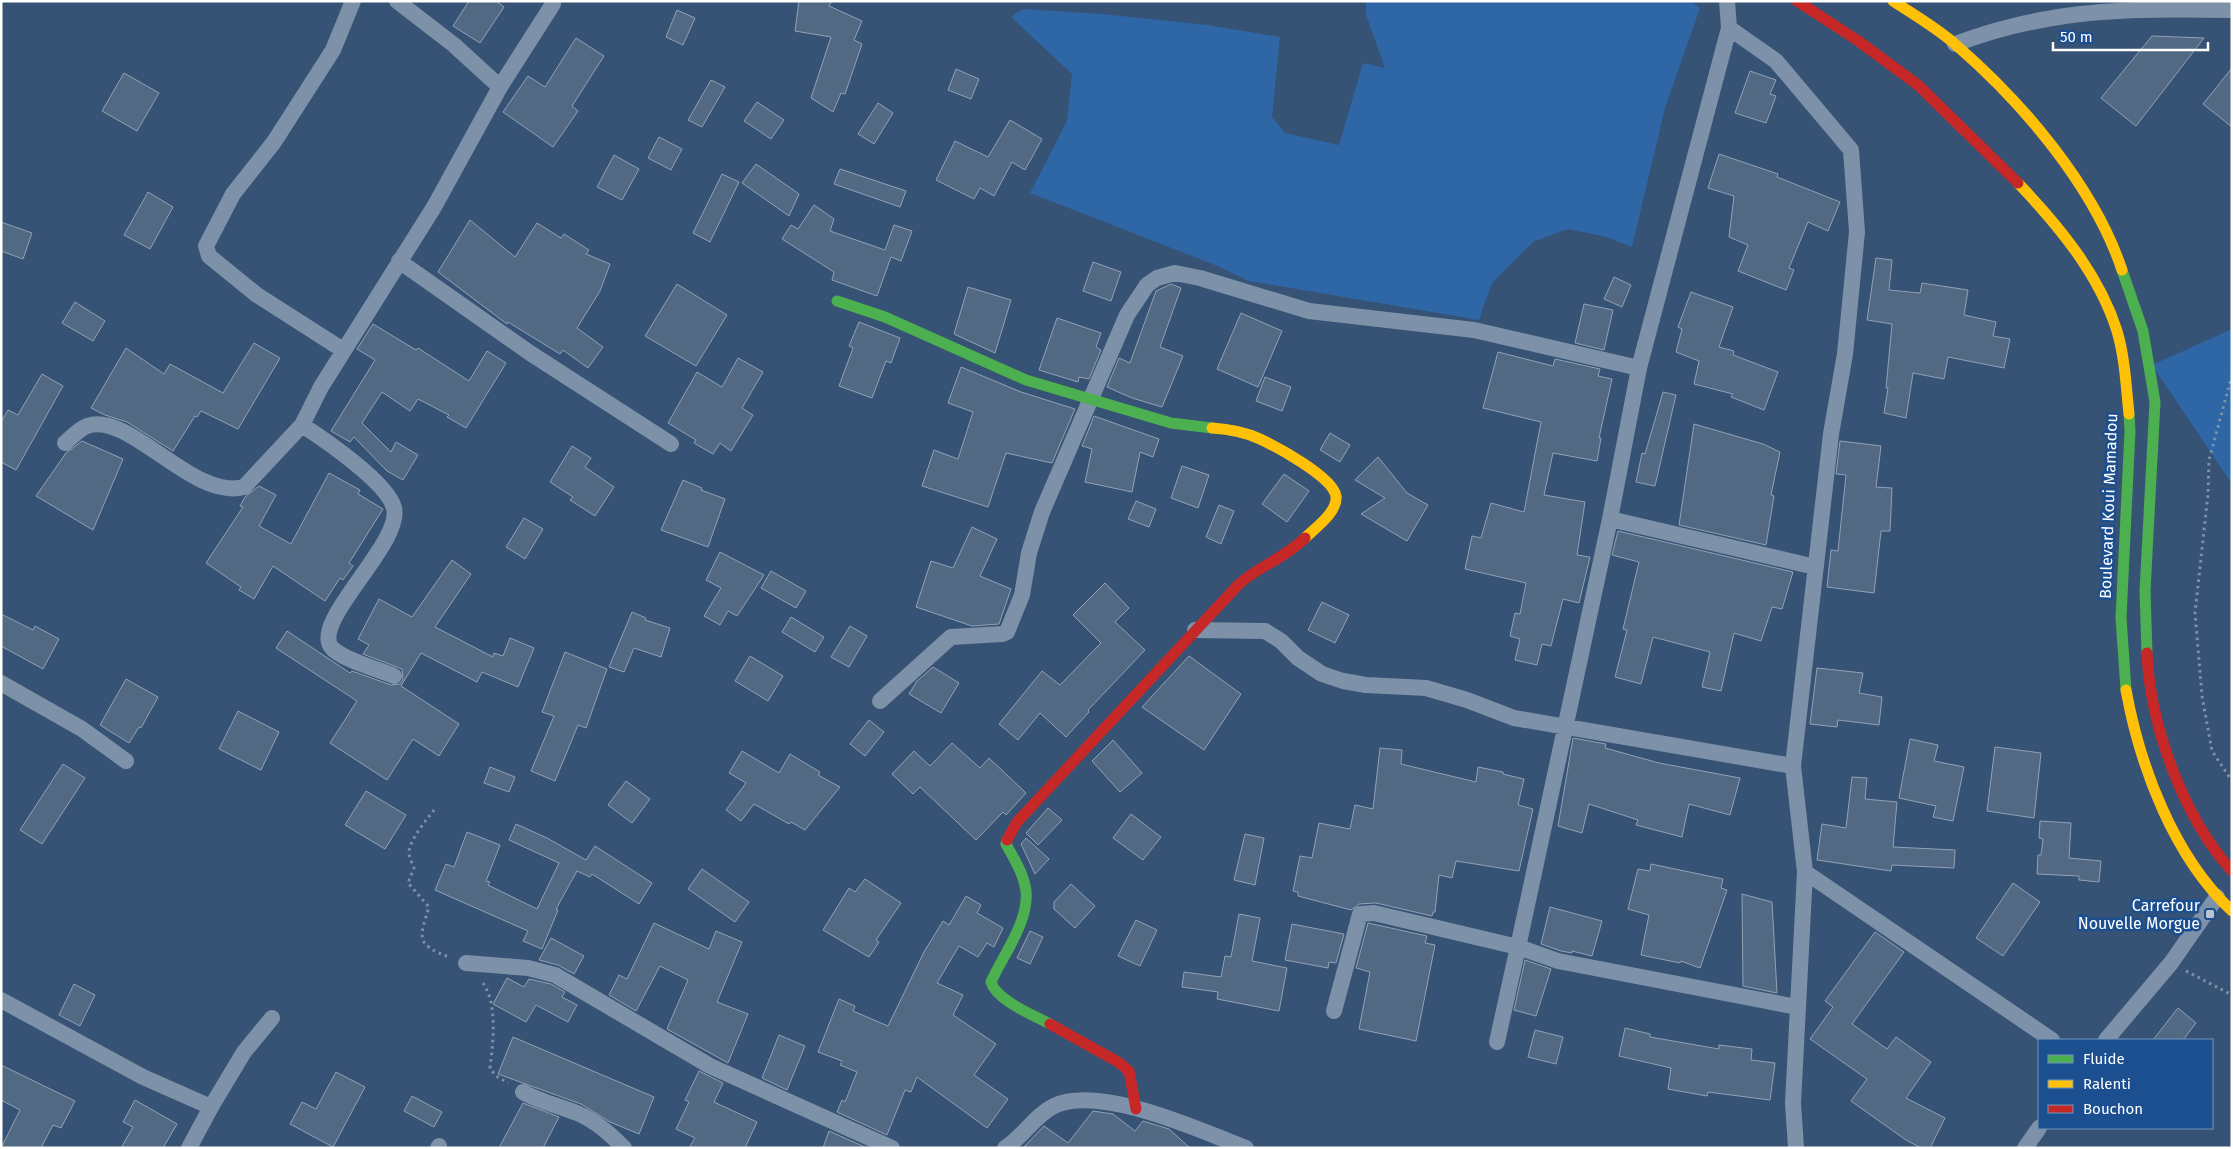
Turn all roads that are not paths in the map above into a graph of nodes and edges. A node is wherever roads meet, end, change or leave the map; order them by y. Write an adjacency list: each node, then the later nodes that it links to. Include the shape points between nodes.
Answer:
1 (353, 1): 13 (street, via 333,50 274,142 233,194 206,246 209,256 257,295)
2 (397, 1): 10 (street, via 454,45)
3 (1727, 1): 8 (street)
4 (1797, 1): 30 (main road, Boulevard Koui Mamadou, via 1918,85 2003,167 2058,226 2102,294 2116,331 2125,369 2130,431 2121,618 2125,684 2133,729 2160,805 2191,860)
5 (1893, 1): 9 (main road)
6 (553, 4): 10 (street)
7 (2232, 10): 9 (street, via 2048,18)
8 (1728, 28): 14 (street); 20 (street, via 1776,61 1851,150 1856,232 1845,354 1831,434)
9 (1955, 44): 28 (main road, via 2021,109 2072,174 2098,217 2121,266 2143,331 2155,402 2145,591 2148,671 2166,758 2193,817)
10 (500, 87): 11 (street, via 434,207)
11 (399, 261): 13 (street); 18 (street, via 530,353)
12 (837, 300): 15 (main road, via 886,317 1026,380)
13 (343, 350): 16 (street)
14 (1639, 368): 15 (street, via 1474,330 1309,310 1174,273 1147,285 1127,315); 19 (street)
15 (1091, 401): 21 (main road, via 1171,423 1234,430 1260,439 1315,471 1331,485 1336,496 1327,516 1301,542 1254,571); 24 (street, via 1042,512 1029,553 1022,594 1007,632 951,637)
16 (302, 425): 17 (street, via 244,487 231,490 210,484 104,425 86,426); 22 (street, via 356,464 386,493 394,507 394,526 350,592 328,632 327,640 331,648 340,654)
17 (65, 443)
18 (671, 444)
19 (1610, 519): 20 (street); 25 (street)
20 (1816, 567): 27 (street)
21 (1195, 630): 25 (street, via 1265,631 1322,674 1343,682 1426,688 1514,718); 43 (main road, via 1017,822 1006,844 1023,878 1026,899 991,982 993,989 1129,1071)
22 (394, 676)
23 (1, 683): 26 (street, via 82,729)
24 (880, 701)
25 (1565, 728): 27 (street); 32 (street)
26 (126, 761)
27 (1793, 766): 29 (street)
28 (2232, 871)
29 (1805, 872): 35 (street); 38 (street)
30 (2218, 897): 31 (main road, Boulevard Koui Mamadou); 39 (street, via 2171,963)
31 (2232, 911)
32 (1518, 947): 35 (street, via 1558,962); 36 (street, via 1374,912 1360,914); 40 (street)
33 (466, 963): 48 (street, via 528,968 555,975 710,1066)
34 (1, 1000): 42 (street, via 143,1077)
35 (1797, 1007): 50 (street, via 1793,1104)
36 (1334, 1010)
37 (272, 1018): 42 (street, via 244,1052)
38 (2051, 1039)
39 (2107, 1039)
40 (1496, 1042)
41 (524, 1092): 47 (street, via 541,1103 578,1113 602,1127)
42 (211, 1107): 46 (street)
43 (1136, 1109): 45 (street); 49 (street, via 1075,1100 1054,1106)
44 (2038, 1129): 51 (street)
45 (1243, 1147)
46 (189, 1148)
47 (624, 1148)
48 (892, 1148)
49 (1005, 1148)
50 (1796, 1148)
51 (2025, 1148)

